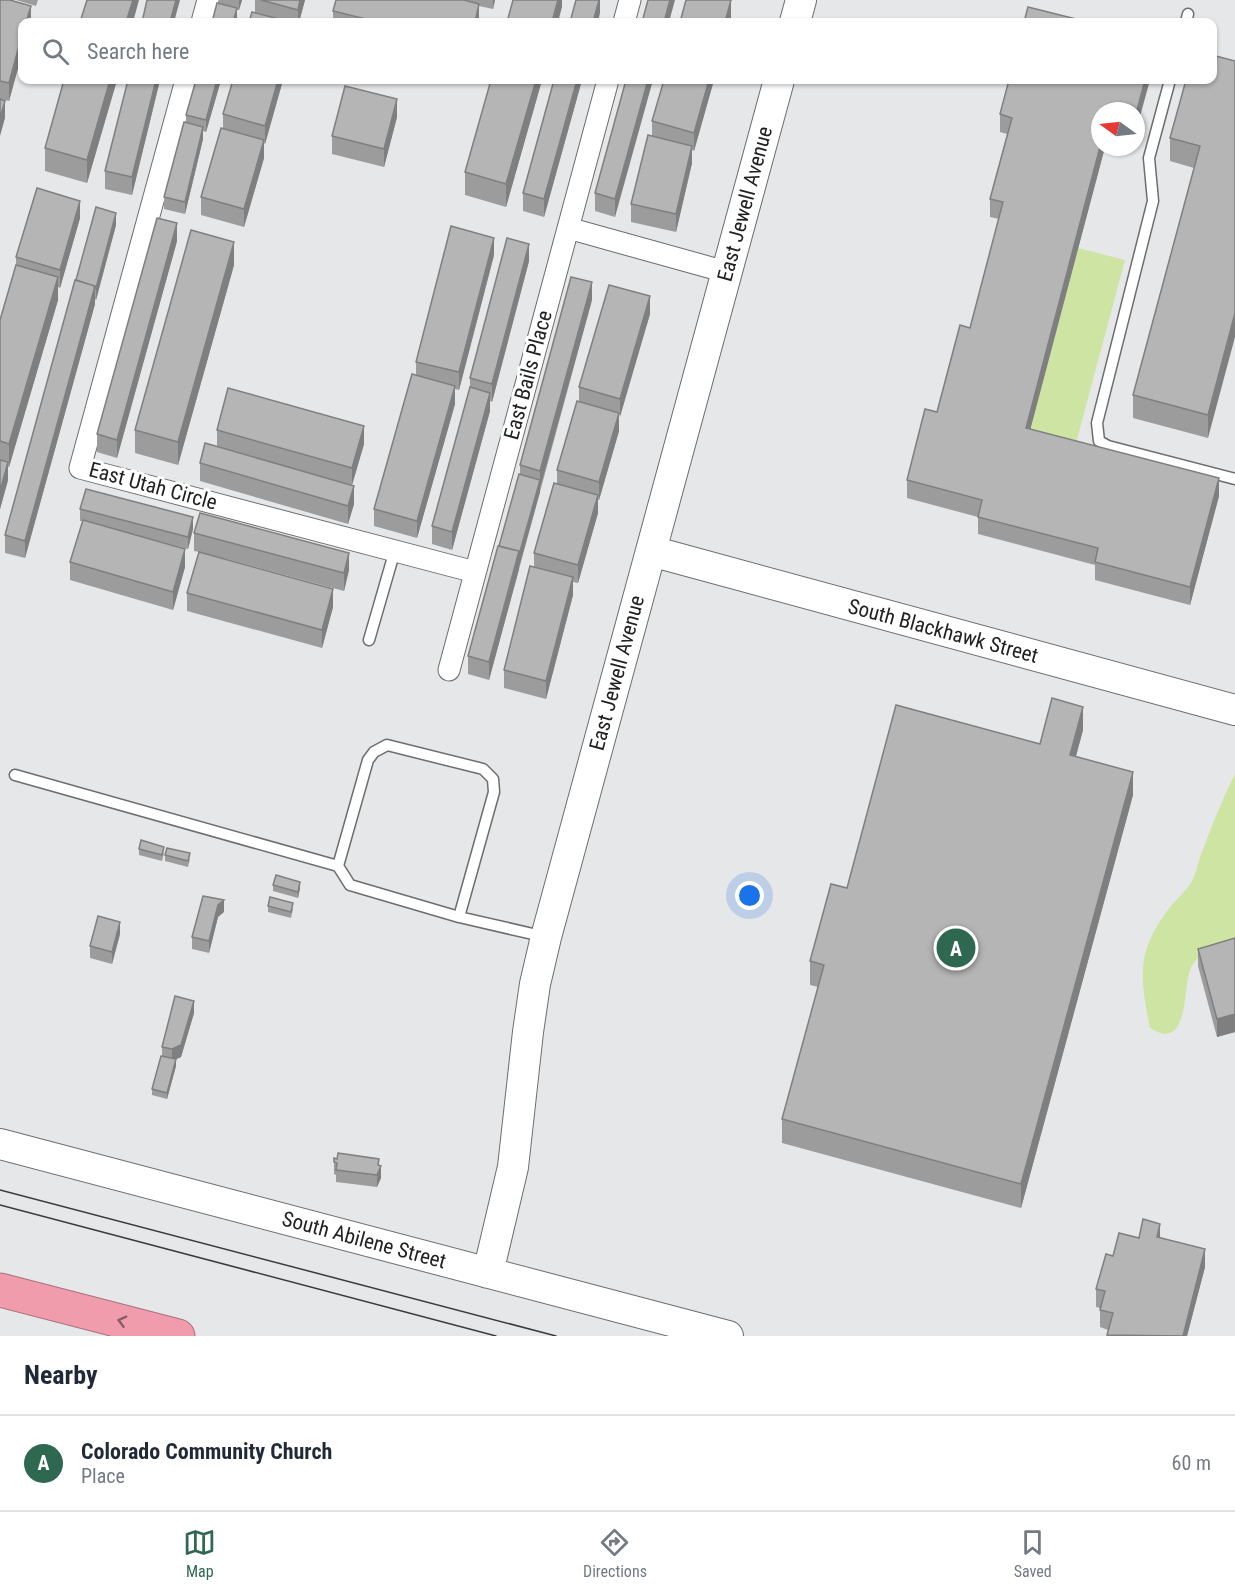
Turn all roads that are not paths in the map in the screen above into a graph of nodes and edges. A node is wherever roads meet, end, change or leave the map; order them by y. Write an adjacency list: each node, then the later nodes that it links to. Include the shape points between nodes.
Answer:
1 (208, 0): 4 (street)
2 (630, 0): 5 (street)
3 (801, 0): 6 (street)
4 (203, 18)
5 (625, 18)
6 (796, 18)
7 (185, 84): 14 (street, East Utah Circle, via 80,468)
8 (608, 84): 11 (street, East Bails Place)
9 (778, 84): 12 (street, East Jewell Avenue)
10 (1169, 84): 13 (lane, via 1149,158 1153,201 1097,423 1099,441)
11 (568, 228): 12 (street); 16 (street, East Bails Place)
12 (726, 272): 15 (street, East Jewell Avenue)
13 (1235, 479)
14 (395, 550): 16 (street, East Utah Circle); 17 (lane)
15 (651, 551): 19 (street, South Blackhawk Street); 23 (street, East Jewell Avenue)
16 (476, 572): 18 (street, East Bails Place)
17 (369, 640)
18 (449, 670)
19 (1235, 710)
20 (15, 775): 21 (lane)
21 (338, 866): 22 (lane, via 350,885); 22 (lane, via 368,760 374,752 387,745 483,769 493,779 495,792)
22 (459, 917): 23 (lane)
23 (546, 937): 25 (street, East Jewell Avenue, via 528,1032 513,1167)
24 (0, 1144): 25 (street, South Abilene Street)
25 (488, 1273): 28 (street, South Abilene Street)
26 (0, 1290): 27 (highway, one-way to 26)
27 (178, 1336)
28 (728, 1336)

